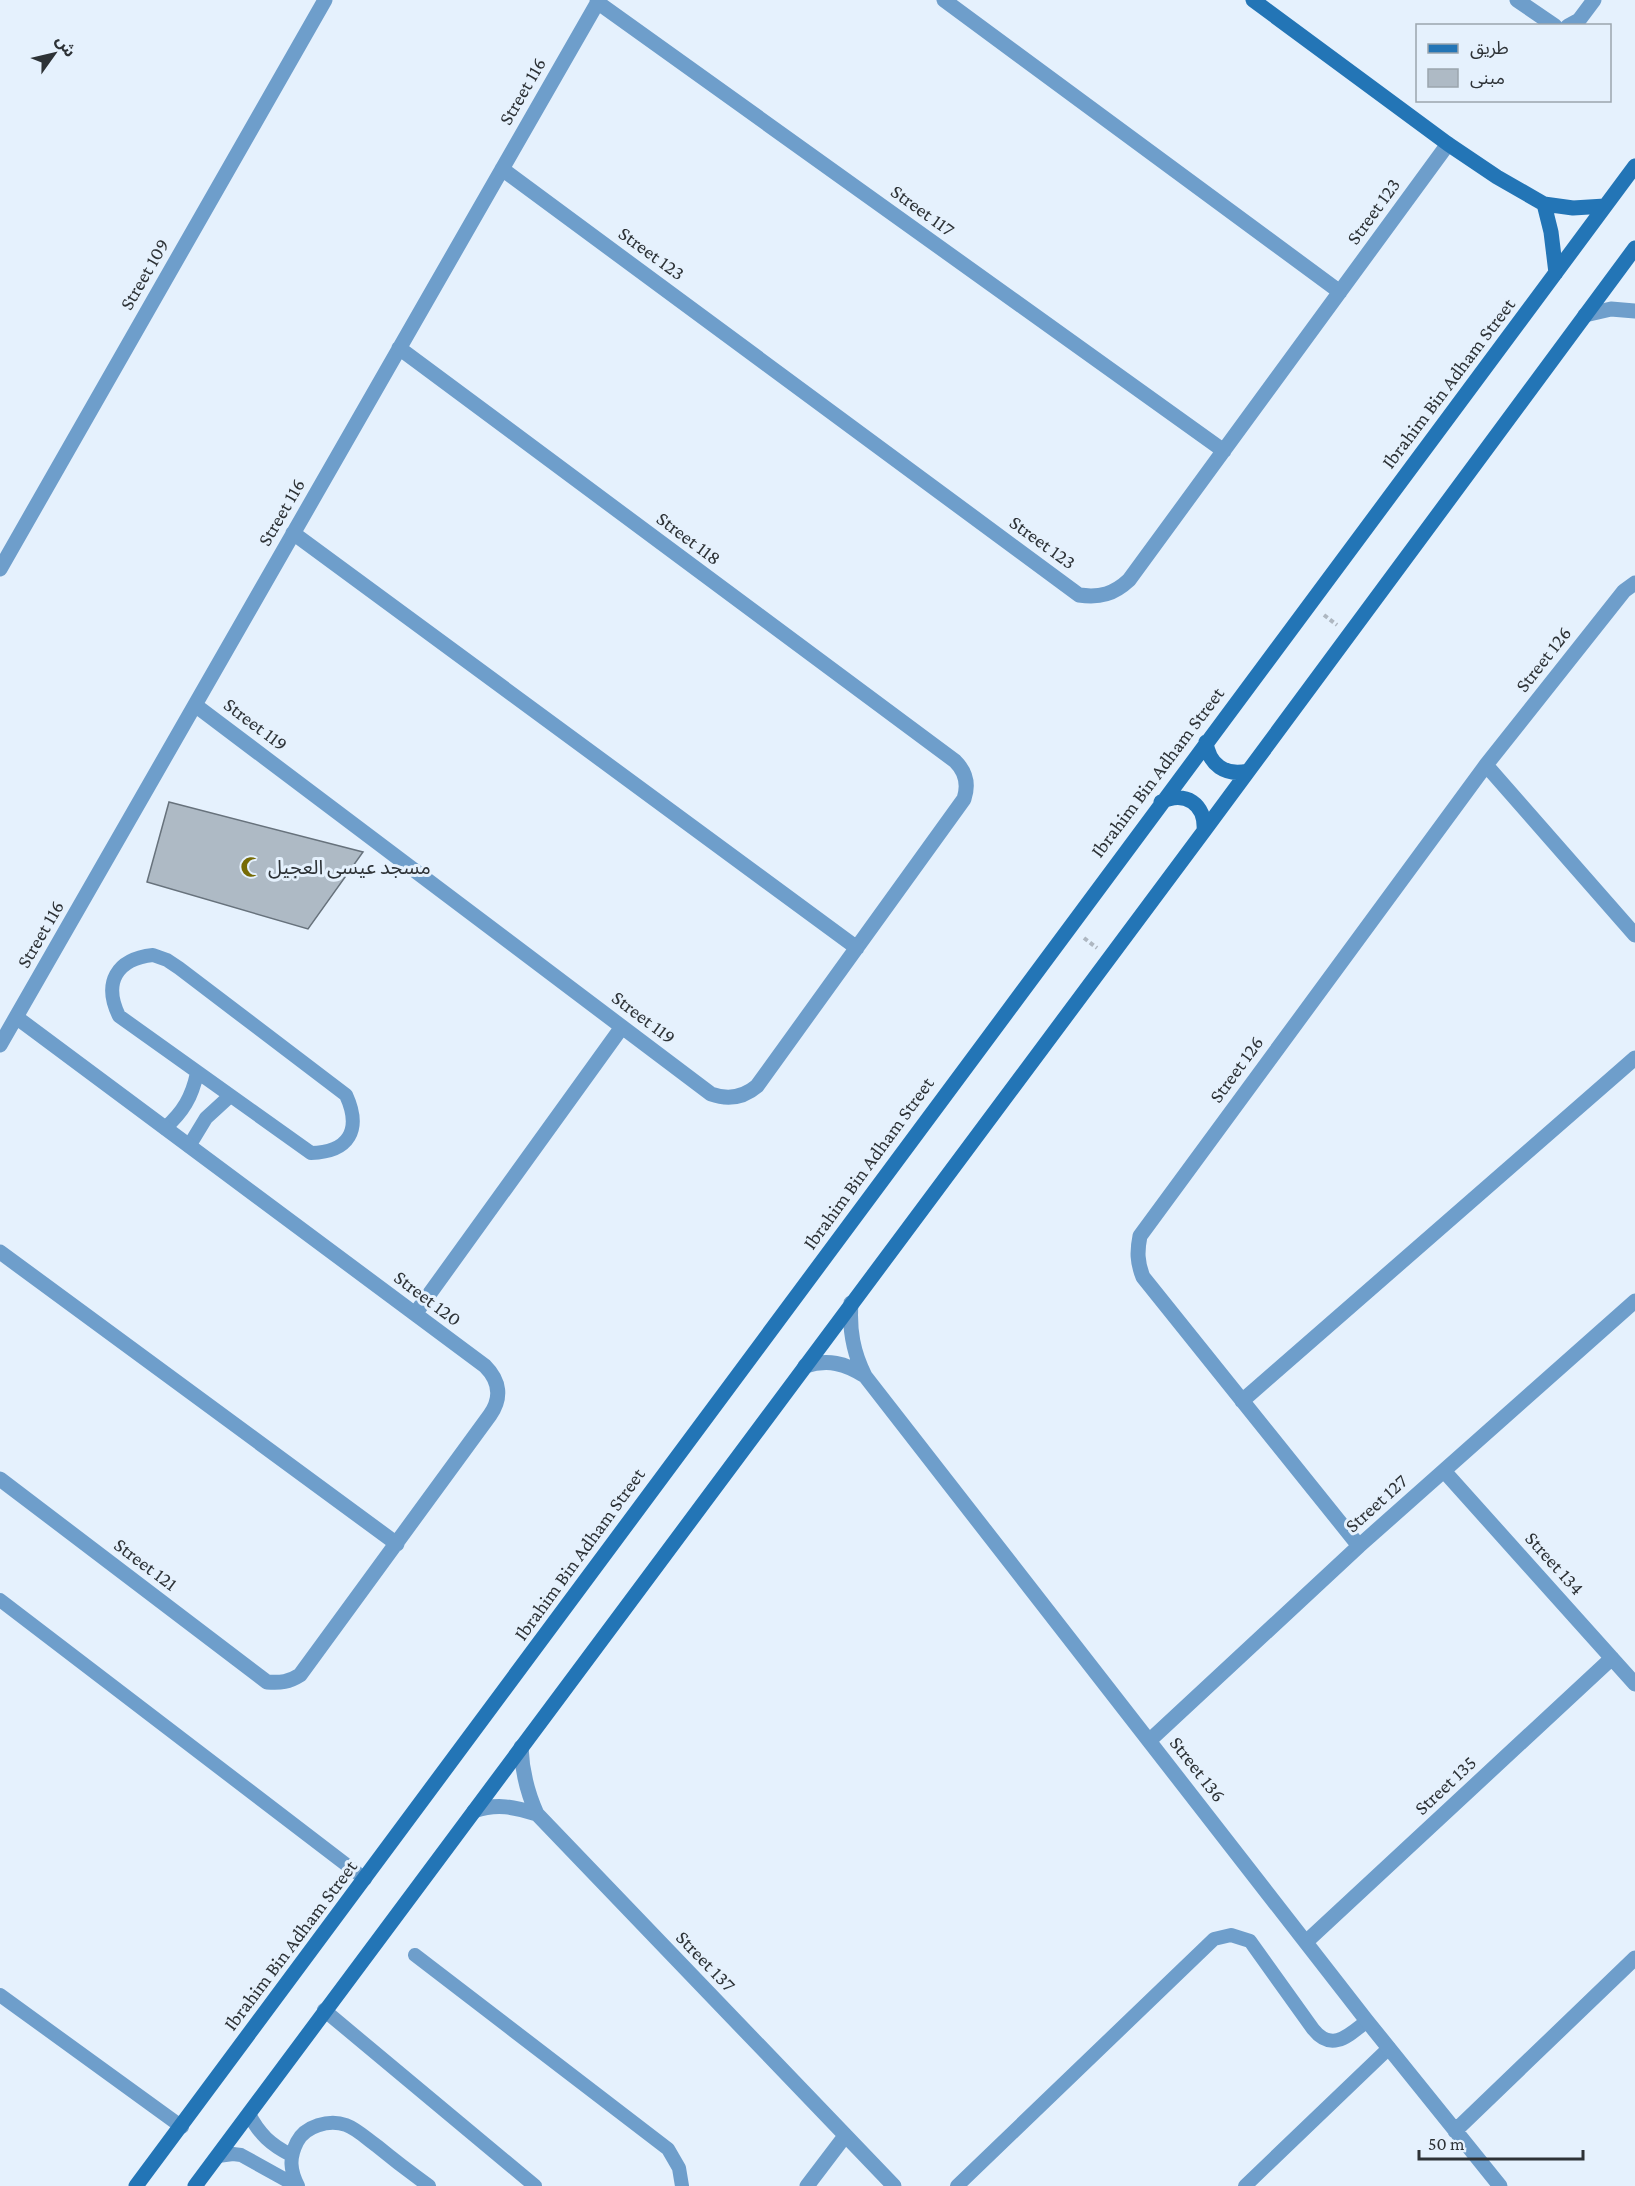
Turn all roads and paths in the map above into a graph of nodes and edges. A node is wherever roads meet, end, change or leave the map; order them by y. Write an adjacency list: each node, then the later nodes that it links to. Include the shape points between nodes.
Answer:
1 (325, 0): 22 (street, Street 109)
2 (944, 0): 16 (street)
3 (1253, 0): 9 (street)
4 (1517, 0): 7 (street)
5 (1594, 0): 8 (street)
6 (598, 1): 11 (street, Street 116); 20 (street, Street 117)
7 (1552, 24)
8 (1572, 24)
9 (1448, 144): 12 (street); 16 (street, Street 123)
10 (1635, 166): 13 (street, Ibrahim Bin Adham Street)
11 (502, 169): 19 (street, Street 116); 20 (street, Street 123, via 1079,595 1106,595 1129,580)
12 (1544, 204): 13 (street, via 1573,208); 15 (street)
13 (1605, 206): 15 (street, Ibrahim Bin Adham Street)
14 (1635, 248): 18 (street)
15 (1556, 273): 24 (street, Ibrahim Bin Adham Street)
16 (1340, 292): 20 (street, Street 123)
17 (1635, 311): 18 (street, via 1611,309)
18 (1585, 315): 25 (street)
19 (399, 348): 21 (street, Street 116); 28 (street, Street 118)
20 (1224, 451)
21 (293, 532): 26 (street, Street 116); 35 (street)
22 (0, 569)
23 (1635, 583): 29 (street, Street 126, via 1624,591)
24 (1308, 605): 25 (path); 27 (street, Ibrahim Bin Adham Street)
25 (1349, 634): 30 (street)
26 (195, 705): 37 (street, Street 116); 38 (street, Street 119)
27 (1206, 742): 30 (street, via 1210,758 1222,769); 31 (street, Ibrahim Bin Adham Street)
28 (955, 761): 35 (street, Street 119, via 966,780 964,799)
29 (1486, 765): 34 (street); 51 (street, Street 126, via 1140,1236 1137,1256 1143,1277)
30 (1248, 771): 32 (street)
31 (1161, 802): 32 (street, via 1175,797 1189,800 1204,816); 33 (street, Ibrahim Bin Adham Street)
32 (1204, 831): 36 (street)
33 (1069, 927): 36 (path); 64 (street, Ibrahim Bin Adham Street)
34 (1635, 935)
35 (857, 948): 38 (street, Street 119, via 758,1086 743,1095 726,1098 711,1094)
36 (1110, 957): 47 (street)
37 (16, 1017): 39 (street, Street 116); 43 (street, Street 120)
38 (622, 1027): 48 (street)
39 (0, 1046)
40 (1635, 1058): 51 (street)
41 (197, 1073): 42 (lane); 42 (lane, via 119,1016 111,988 125,963 153,955 178,968 346,1095 354,1112 353,1129 344,1144 328,1152 311,1153); 43 (lane, via 187,1104)
42 (230, 1096): 44 (lane, via 206,1118)
43 (165, 1128): 44 (street, Street 120)
44 (189, 1146): 48 (street, Street 120)
45 (0, 1252): 54 (street)
46 (1635, 1301): 52 (street, Street 127)
47 (851, 1303): 49 (street); 50 (street, Street 136, via 853,1348)
48 (415, 1314): 54 (street, Street 120, via 485,1366 499,1392 495,1408)
49 (805, 1366): 50 (street, Street 136, via 843,1364); 61 (street)
50 (865, 1376): 60 (street, Street 136)
51 (1242, 1401): 55 (street, Street 126)
52 (1444, 1471): 55 (street, Street 127); 57 (street, Street 134)
53 (0, 1479): 58 (street, Street 121)
54 (397, 1544): 58 (street, Street 120, via 300,1675 290,1681)
55 (1359, 1546): 60 (street, Street 127)
56 (0, 1600): 64 (lane)
57 (1612, 1658): 59 (street, Street 134); 65 (street, Street 135)
58 (267, 1682)
59 (1635, 1684)
60 (1149, 1741): 65 (street, Street 136)
61 (521, 1747): 62 (street); 63 (street, Street 137, via 522,1770)
62 (474, 1811): 63 (street, via 505,1805); 69 (street)
63 (537, 1814): 75 (street, Street 137)
64 (365, 1879): 73 (street, Ibrahim Bin Adham Street)
65 (1306, 1942): 70 (street, Street 136)
66 (415, 1955): 84 (lane, via 668,2149 679,2168)
67 (1635, 1958): 74 (street)
68 (0, 1995): 73 (lane)
69 (324, 2010): 72 (street); 83 (lane)
70 (1367, 2021): 71 (street, Street 136); 78 (lane, via 1342,2040 1324,2040 1308,2024 1250,1941 1221,1936 1208,1943)
71 (1389, 2048): 74 (street, Street 136); 87 (lane)
72 (249, 2114): 76 (lane, via 265,2140); 77 (street)
73 (182, 2127): 79 (street, Ibrahim Bin Adham Street)
74 (1455, 2131): 88 (street, Street 136)
75 (845, 2136): 85 (street); 86 (street, Street 137)
76 (291, 2155): 81 (lane, via 291,2172); 82 (lane, via 298,2139 312,2127 328,2122 345,2125)
77 (218, 2156): 80 (street); 81 (lane, via 241,2155)
78 (967, 2183)
79 (136, 2186)
80 (195, 2186)
81 (298, 2186)
82 (429, 2186)
83 (535, 2186)
84 (682, 2186)
85 (807, 2186)
86 (894, 2186)
87 (1245, 2186)
88 (1500, 2186)

